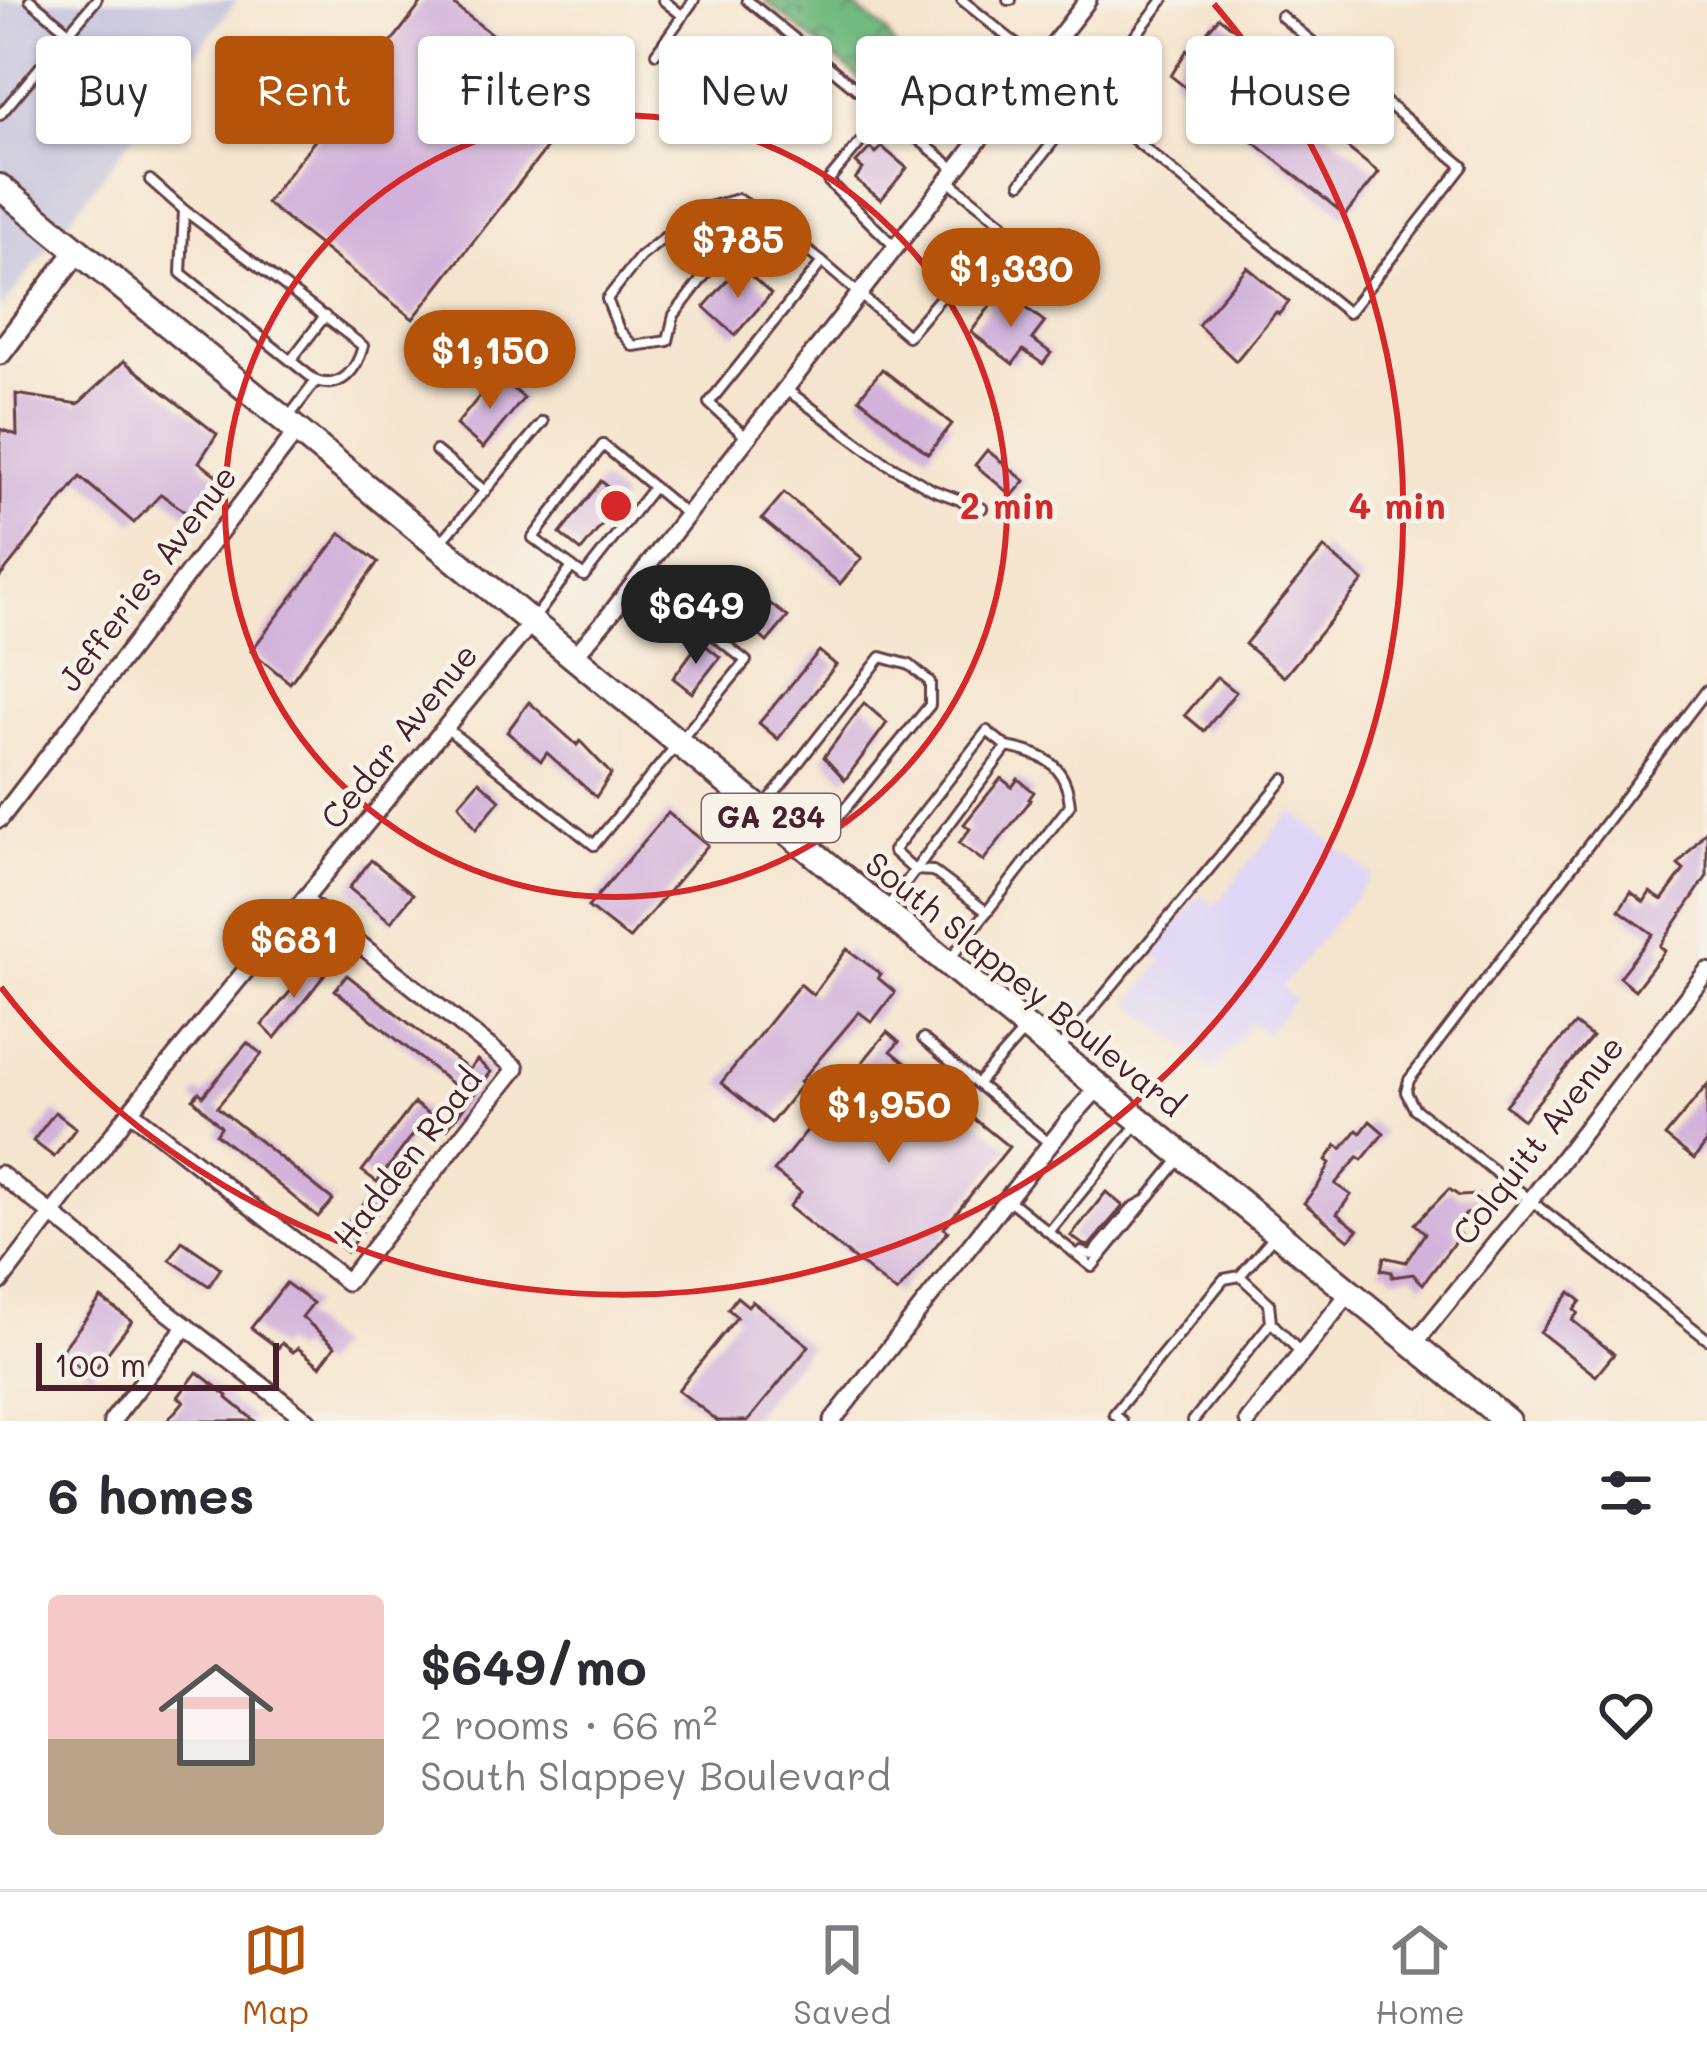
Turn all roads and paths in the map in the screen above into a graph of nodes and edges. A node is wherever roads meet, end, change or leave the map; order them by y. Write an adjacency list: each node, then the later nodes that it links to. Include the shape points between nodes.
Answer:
1 (31, 0): 11 (lane)
2 (96, 0): 11 (lane)
3 (663, 0): 9 (lane)
4 (694, 0): 9 (lane)
5 (747, 0): 16 (lane)
6 (962, 0): 12 (lane)
7 (1088, 0): 13 (street)
8 (1163, 0): 14 (lane)
9 (683, 16): 15 (lane)
10 (1281, 16): 22 (lane, via 1463,166 1348,313)
11 (69, 32): 17 (lane)
12 (1005, 36)
13 (1060, 36)
14 (1135, 36)
15 (656, 53)
16 (856, 88)
17 (0, 115)
18 (859, 144): 29 (lane, via 828,181)
19 (919, 144): 23 (lane)
20 (976, 144): 23 (street)
21 (1050, 144): 25 (lane)
22 (1139, 144)
23 (952, 175): 29 (street); 32 (lane, via 1003,224 908,336)
24 (150, 180): 27 (lane)
25 (1021, 182)
26 (0, 188): 30 (main road, South Slappey Boulevard / GA 234)
27 (184, 210): 33 (lane); 35 (lane, via 181,273)
28 (754, 210): 28 (lane, via 674,315 668,341 632,346 607,299 640,257 700,209 738,199); 31 (lane)
29 (896, 248): 32 (street)
30 (78, 250): 34 (street); 39 (main road, South Slappey Boulevard / GA 234)
31 (822, 262): 32 (lane); 40 (lane, via 709,403)
32 (860, 294): 37 (street)
33 (326, 316): 35 (lane); 36 (lane, via 364,346 344,380)
34 (0, 353)
35 (291, 360): 36 (lane)
36 (316, 381): 39 (lane)
37 (785, 389): 40 (street); 44 (lane, via 886,463)
38 (543, 422): 43 (lane)
39 (291, 426): 46 (main road, South Slappey Boulevard / GA 234); 56 (street, Jefferies Avenue)
40 (747, 438): 45 (street)
41 (436, 451): 43 (lane)
42 (654, 487): 45 (lane); 47 (lane, via 584,576); 47 (lane, via 603,445 533,538)
43 (485, 491): 46 (lane)
44 (982, 508)
45 (688, 515): 48 (street)
46 (438, 546): 49 (main road, South Slappey Boulevard / GA 234)
47 (572, 567): 49 (lane)
48 (640, 577): 50 (street); 53 (lane, via 746,661)
49 (531, 622): 50 (main road, South Slappey Boulevard / GA 234); 52 (street, Cedar Avenue)
50 (574, 657): 53 (main road, South Slappey Boulevard / GA 234)
51 (1707, 690): 76 (lane, via 1409,1080 1414,1108)
52 (445, 728): 53 (lane, via 594,845); 60 (street, Cedar Avenue)
53 (679, 743): 57 (main road, South Slappey Boulevard / GA 234)
54 (1007, 747): 59 (lane); 59 (lane, via 987,731 893,851); 62 (lane, via 1057,766 1070,805)
55 (1284, 779): 67 (lane)
56 (3, 809)
57 (761, 810): 58 (main road, South Slappey Boulevard / GA 234); 58 (lane, via 881,657 910,665 930,682 930,705)
58 (810, 850): 61 (main road, South Slappey Boulevard / GA 234)
59 (914, 870): 61 (lane); 62 (lane, via 932,871)
60 (304, 900): 70 (street, Cedar Avenue); 70 (street, Hadden Road, via 517,1068 347,1282)
61 (884, 911): 63 (main road, South Slappey Boulevard / GA 234)
62 (987, 912): 63 (lane)
63 (947, 963): 65 (main road, South Slappey Boulevard / GA 234)
64 (1707, 971): 76 (street, Colquitt Avenue)
65 (1027, 1028): 67 (main road, South Slappey Boulevard / GA 234); 68 (lane)
66 (923, 1040): 68 (lane)
67 (1057, 1052): 69 (main road, South Slappey Boulevard / GA 234)
68 (977, 1084): 72 (lane)
69 (1100, 1087): 71 (main road, South Slappey Boulevard / GA 234); 72 (street)
70 (130, 1111): 77 (street, Cedar Avenue)
71 (1140, 1120): 73 (main road, South Slappey Boulevard / GA 234); 78 (lane)
72 (1050, 1144): 75 (street)
73 (1183, 1155): 78 (lane, via 1092,1267); 79 (main road, South Slappey Boulevard / GA 234)
74 (0, 1174): 77 (street)
75 (1007, 1198): 78 (lane); 90 (street)
76 (1530, 1201): 85 (lane); 86 (street, Colquitt Avenue)
77 (53, 1215): 81 (street, Cedar Avenue); 84 (street)
78 (1048, 1232)
79 (1277, 1232): 80 (lane); 82 (main road, South Slappey Boulevard / GA 234)
80 (1240, 1276): 83 (lane, via 1269,1303); 91 (lane, via 1224,1279 1207,1298 1114,1414)
81 (0, 1282)
82 (1350, 1292): 86 (main road, South Slappey Boulevard / GA 234); 87 (street)
83 (1271, 1322): 87 (lane); 92 (lane)
84 (185, 1326): 88 (street); 89 (street)
85 (1707, 1339)
86 (1414, 1344): 94 (main road, South Slappey Boulevard / GA 234)
87 (1301, 1353): 93 (street)
88 (112, 1421)
89 (308, 1421)
90 (832, 1421)
91 (1122, 1421)
92 (1193, 1421)
93 (1248, 1421)
94 (1507, 1421)

